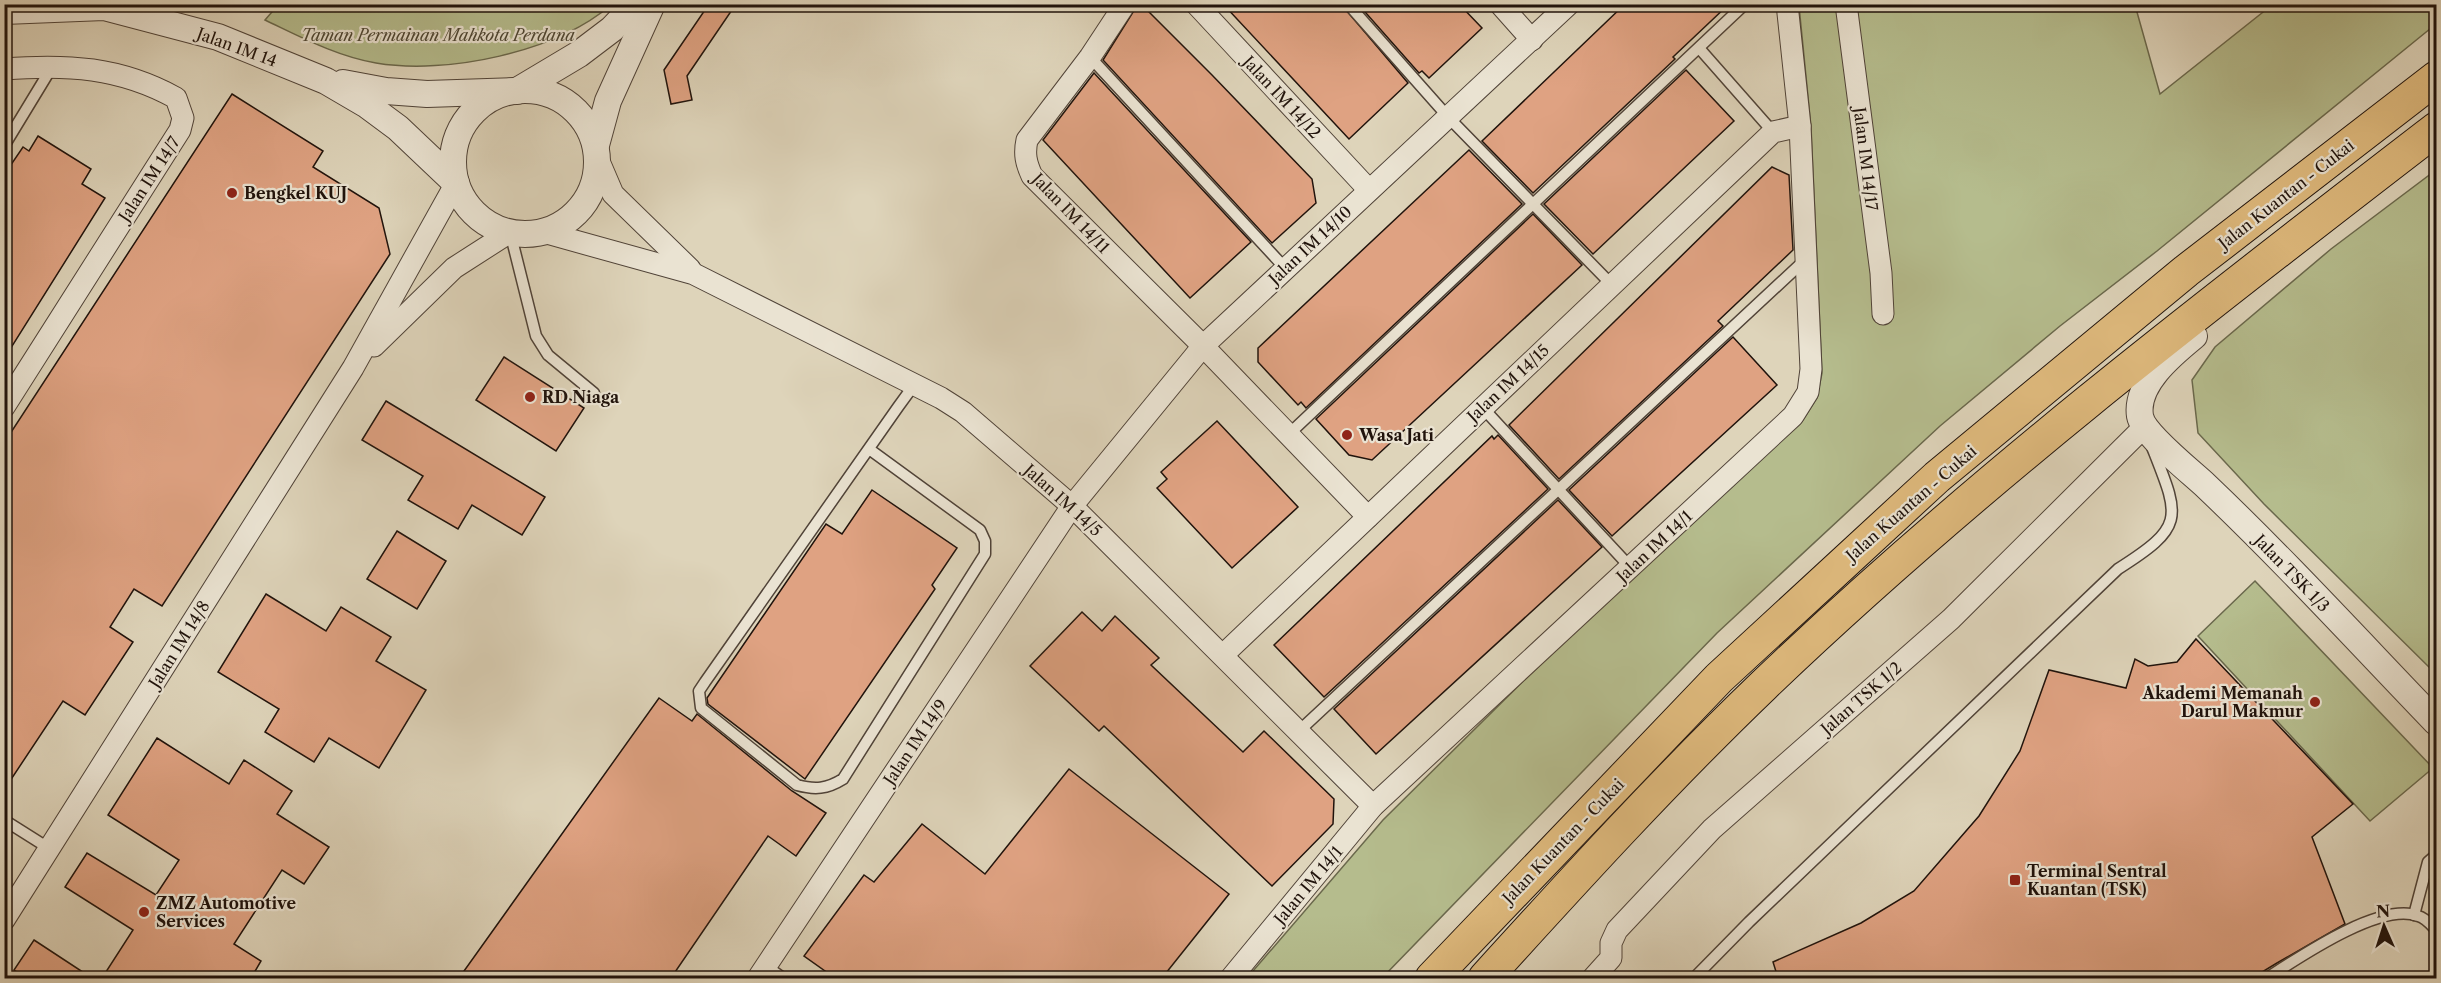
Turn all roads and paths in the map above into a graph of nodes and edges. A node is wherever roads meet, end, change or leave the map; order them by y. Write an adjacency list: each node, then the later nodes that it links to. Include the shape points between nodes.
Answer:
1 (636, 4): 20 (street, via 579,54)
2 (652, 4): 26 (street, via 608,101)
3 (1125, 4): 15 (street, Jalan IM 14/11)
4 (1196, 4): 28 (street, Jalan IM 14/12)
5 (1348, 4): 21 (lane)
6 (1500, 4): 13 (street)
7 (1569, 4): 13 (street, Jalan IM 14/10)
8 (1745, 4): 14 (lane)
9 (1787, 4): 22 (street, Jalan IM 14/1)
10 (1846, 4): 36 (street, Jalan IM 14/17)
11 (104, 6): 12 (street, Jalan IM 14); 19 (street, Jalan IM 14, via 218,37)
12 (4, 11)
13 (1532, 40): 21 (street, Jalan IM 14/10)
14 (1699, 48): 24 (lane); 29 (lane)
15 (1090, 57): 33 (lane); 37 (street, Jalan IM 14/11, via 1027,140 1026,163 1032,176)
16 (54, 65): 17 (street, Jalan IM 14/7); 25 (lane); 41 (street, Jalan IM 14/7, via 120,75 164,91 176,98 183,118 180,130)
17 (4, 69)
18 (2436, 78): 62 (highway, Jalan Kuantan - Cukai, via 2186,271 1920,493 1719,678)
19 (326, 81): 20 (street, via 427,94); 27 (street, via 398,128)
20 (518, 91): 26 (street, via 547,93 573,108 591,131); 27 (street, via 485,103 461,130 453,165)
21 (1449, 118): 28 (street, Jalan IM 14/10); 29 (lane)
22 (1800, 126): 24 (street); 32 (street, Jalan IM 14/1)
23 (2436, 130): 43 (street, via 2260,284 2171,355 2142,398 2140,415); 63 (highway, via 2187,320 1967,502 1764,685)
24 (1773, 132): 35 (street, Jalan IM 14/15)
25 (4, 146)
26 (597, 152): 31 (street, via 592,191 583,205 558,226); 34 (street, via 613,194)
27 (456, 183): 30 (street, via 479,218); 38 (street, Jalan IM 14/8)
28 (1369, 190): 33 (street, Jalan IM 14/10)
29 (1534, 203): 35 (lane); 44 (lane)
30 (510, 232): 31 (street); 38 (street, Jalan IM 14/8, via 454,268); 40 (lane, via 536,336 548,355)
31 (543, 232): 34 (street)
32 (1807, 258): 46 (lane); 49 (street, Jalan IM 14/1, via 1811,369 1808,392 1793,416)
33 (1285, 268): 37 (street, Jalan IM 14/10)
34 (694, 274): 39 (street, Jalan IM 14/5)
35 (1611, 285): 42 (street, Jalan IM 14/15)
36 (1883, 314)
37 (1203, 346): 44 (street, Jalan IM 14/11); 47 (street, Jalan IM 14/10)
38 (353, 368): 55 (street, Jalan IM 14/8)
39 (914, 385): 45 (lane); 47 (street, Jalan IM 14/5, via 963,412)
40 (594, 393)
41 (4, 407)
42 (1482, 407): 46 (lane); 48 (street, Jalan IM 14/15)
43 (2144, 427): 51 (street, Jalan TSK 1/3, via 2221,500); 64 (street, Jalan TSK 1/2, via 1951,619 1712,829 1617,930 1611,943 1611,958); 65 (lane, via 2168,485 2172,506 2170,526 2158,542 2118,569)
44 (1289, 434): 48 (street, Jalan IM 14/11)
45 (869, 449): 45 (lane, via 699,691 701,708 797,784 814,789 830,787 843,779 985,554 980,530)
46 (1558, 489): 49 (lane); 52 (lane)
47 (1072, 506): 50 (street, Jalan IM 14/5); 60 (street, Jalan IM 14/9)
48 (1368, 517): 50 (street, Jalan IM 14/15)
49 (1631, 568): 53 (street, Jalan IM 14/1)
50 (1224, 654): 52 (street, Jalan IM 14/5)
51 (2436, 722)
52 (1299, 731): 53 (street, Jalan IM 14/5)
53 (1373, 806): 61 (street, Jalan IM 14/1)
54 (4, 820): 55 (lane)
55 (50, 849): 58 (street, Jalan IM 14/8)
56 (2436, 855): 57 (lane, via 2428,862)
57 (2414, 915): 59 (lane); 66 (lane, via 2366,921)
58 (4, 920)
59 (2436, 930)
60 (769, 974)
61 (1231, 978)
62 (1432, 978)
63 (1485, 978)
64 (1593, 978)
65 (1694, 978)
66 (2267, 978)

